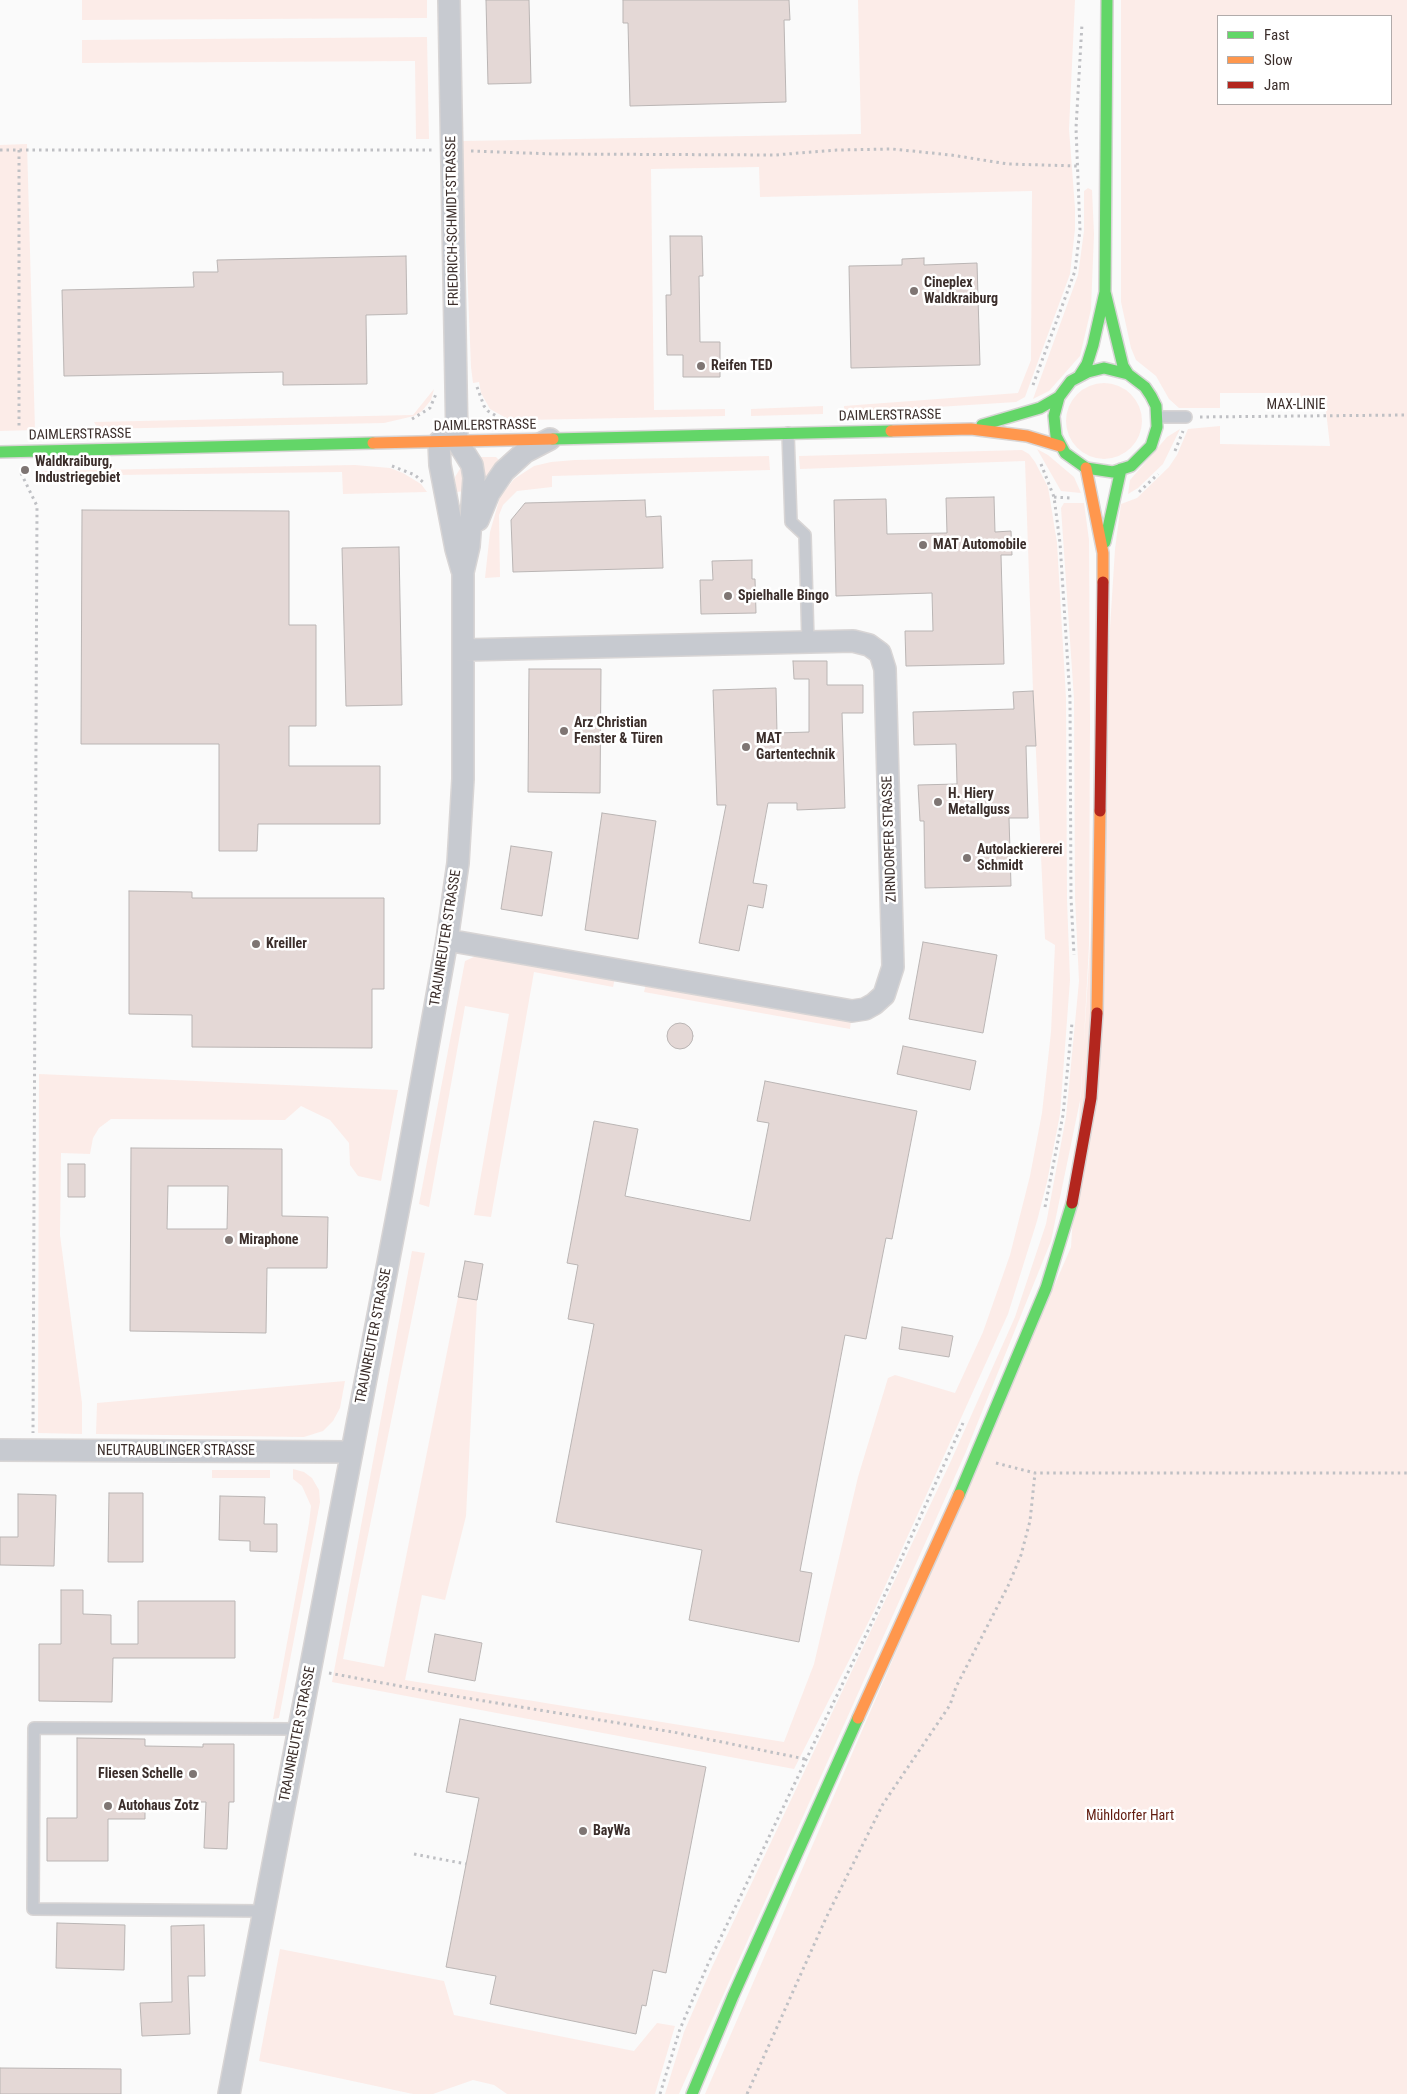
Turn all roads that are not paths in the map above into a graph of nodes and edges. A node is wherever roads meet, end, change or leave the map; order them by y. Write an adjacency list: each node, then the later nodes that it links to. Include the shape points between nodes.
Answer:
1 (448, 0): 12 (street, FRIEDRICH-SCHMIDT-STRASSE, via 452,150)
2 (1108, 0): 3 (main road)
3 (1105, 292): 4 (main road, via 1121,360); 5 (main road, via 1093,345)
4 (1128, 374): 5 (main road, via 1104,368); 7 (main road, via 1145,387 1156,406)
5 (1080, 375): 6 (main road, via 1064,388)
6 (1059, 397): 9 (main road, DAIMLERSTRASSE, via 1040,408); 13 (main road, via 1054,426)
7 (1158, 417): 8 (lane); 16 (main road, via 1151,446 1139,460)
8 (1186, 417)
9 (971, 429): 10 (main road, DAIMLERSTRASSE); 13 (main road, DAIMLERSTRASSE, via 1027,436)
10 (788, 433): 11 (main road, DAIMLERSTRASSE); 20 (lane, via 791,522 805,535)
11 (550, 439): 12 (main road, DAIMLERSTRASSE); 17 (street, TRAUNREUTER STRASSE, via 526,452 504,471 483,507)
12 (448, 442): 14 (main road, DAIMLERSTRASSE); 17 (street, TRAUNREUTER STRASSE, via 472,465); 19 (street, TRAUNREUTER STRASSE, via 441,473)
13 (1060, 446): 15 (main road, via 1071,459)
14 (0, 452)
15 (1086, 468): 16 (main road, via 1104,472); 18 (main road)
16 (1121, 469): 18 (main road)
17 (470, 546): 19 (street, TRAUNREUTER STRASSE)
18 (1103, 553): 28 (main road, via 1096,1036 1091,1098 1077,1184 1061,1244 1032,1325 976,1458 733,1996)
19 (463, 572): 21 (street, TRAUNREUTER STRASSE)
20 (808, 642): 21 (street, ZIRNDORFER STRASSE); 22 (street, ZIRNDORFER STRASSE, via 853,641 869,645 880,653 885,669 894,967 884,995 874,1004 865,1010 852,1011)
21 (464, 650): 22 (street, TRAUNREUTER STRASSE, via 463,779 458,863)
22 (447, 940): 24 (street, TRAUNREUTER STRASSE)
23 (0, 1450): 24 (street, NEUTRAUBLINGER STRASSE)
24 (352, 1452): 25 (street, TRAUNREUTER STRASSE)
25 (299, 1729): 26 (street, TRAUNREUTER STRASSE); 26 (lane, via 34,1728 33,1909)
26 (264, 1910): 27 (street, TRAUNREUTER STRASSE)
27 (229, 2094)
28 (692, 2094)

